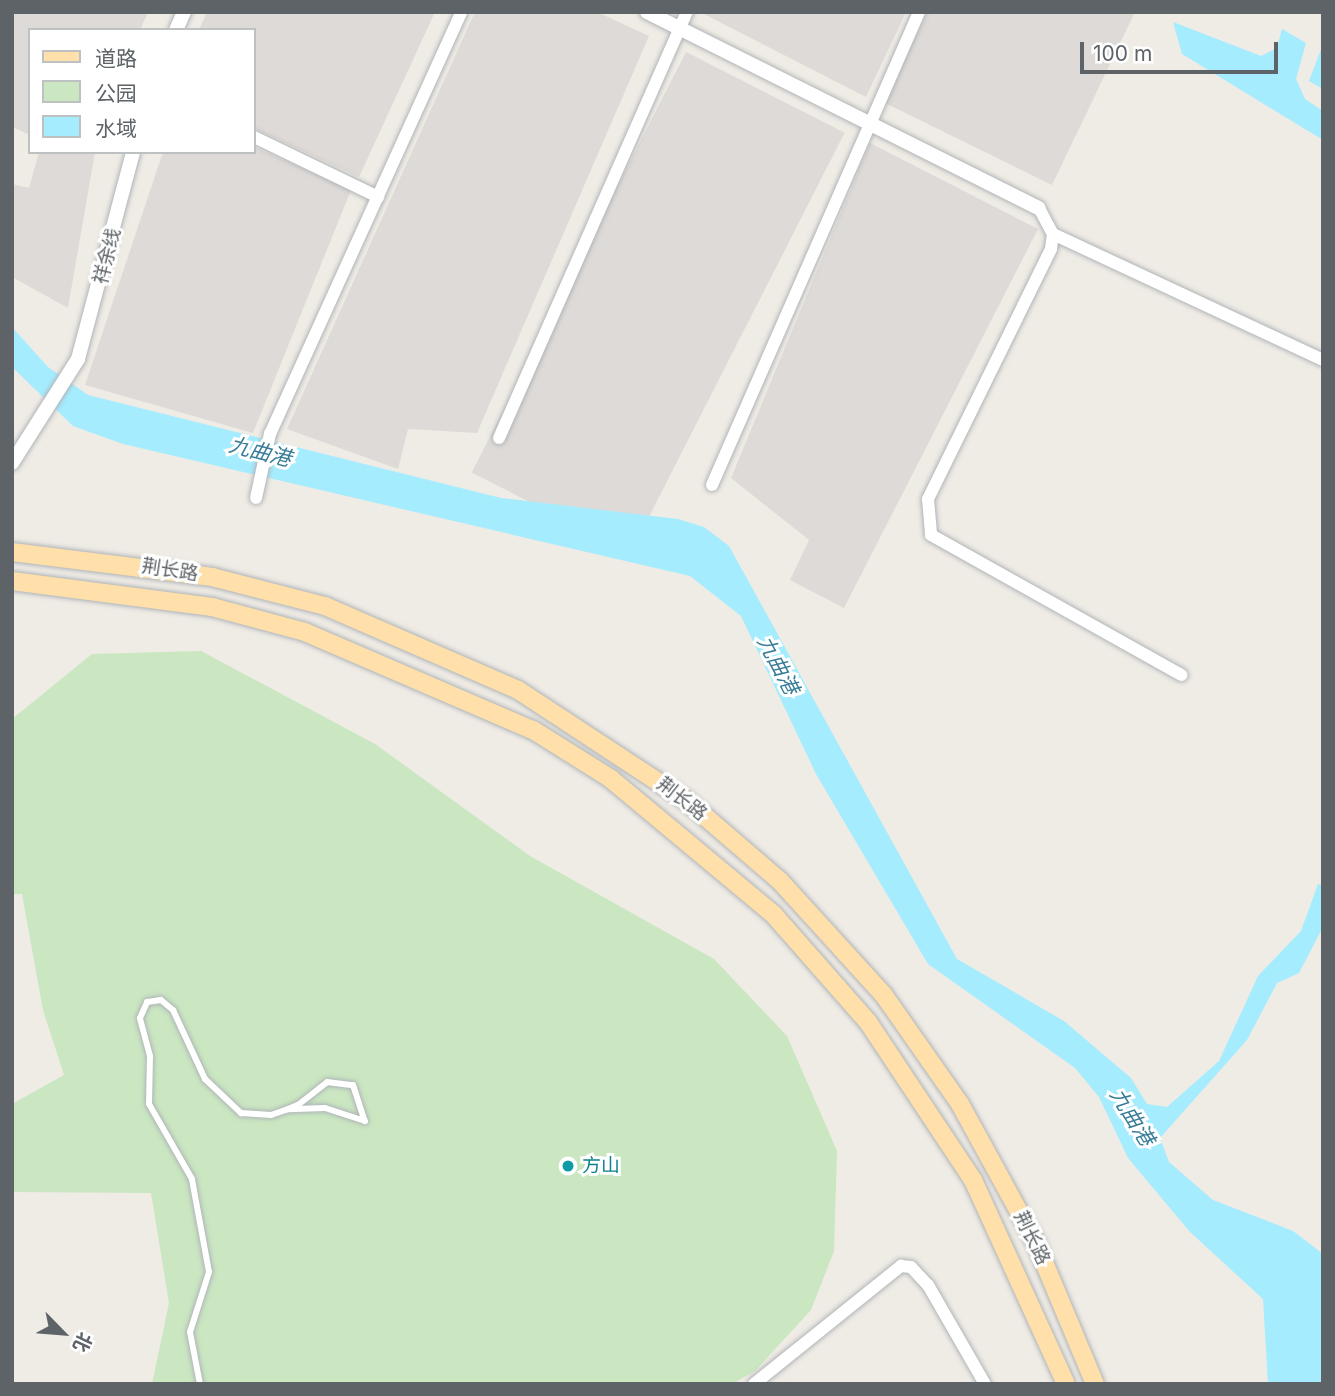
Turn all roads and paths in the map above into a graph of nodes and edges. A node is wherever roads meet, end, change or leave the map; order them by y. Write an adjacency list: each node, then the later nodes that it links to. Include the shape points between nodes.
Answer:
1 (184, 12): 6 (street)
2 (461, 12): 11 (street)
3 (647, 12): 7 (street)
4 (687, 12): 7 (street)
5 (919, 12): 8 (street)
6 (177, 28)
7 (684, 31): 8 (street); 15 (street)
8 (869, 122): 12 (street); 17 (street)
9 (256, 138): 11 (street)
10 (132, 154): 16 (street, 祥余线, via 78,359 42,424)
11 (378, 197): 18 (street, via 270,434)
12 (1039, 208): 13 (street)
13 (1053, 234): 14 (street); 21 (street, via 1052,249 928,499 931,535)
14 (1323, 360)
15 (499, 438)
16 (12, 463)
17 (712, 485)
18 (256, 499)
19 (12, 552): 27 (main road, 荆长路, via 212,577 325,606 518,690 687,801 780,881 883,993 960,1104 1030,1231)
20 (12, 581): 26 (main road, 荆长路, via 212,607 305,632 533,730 611,779 775,915 868,1022 973,1180)
21 (1182, 675)
22 (288, 1109): 22 (lane, via 327,1082 353,1085 365,1121 325,1108); 23 (lane, via 257,1116 227,1104 195,1064 173,1010 161,1000 147,1002 140,1018 150,1056 149,1104 192,1179 209,1272 190,1332)
23 (200, 1384)
24 (754, 1384): 25 (street, via 901,1266 911,1267 928,1285)
25 (985, 1384)
26 (1066, 1384)
27 (1095, 1384)

